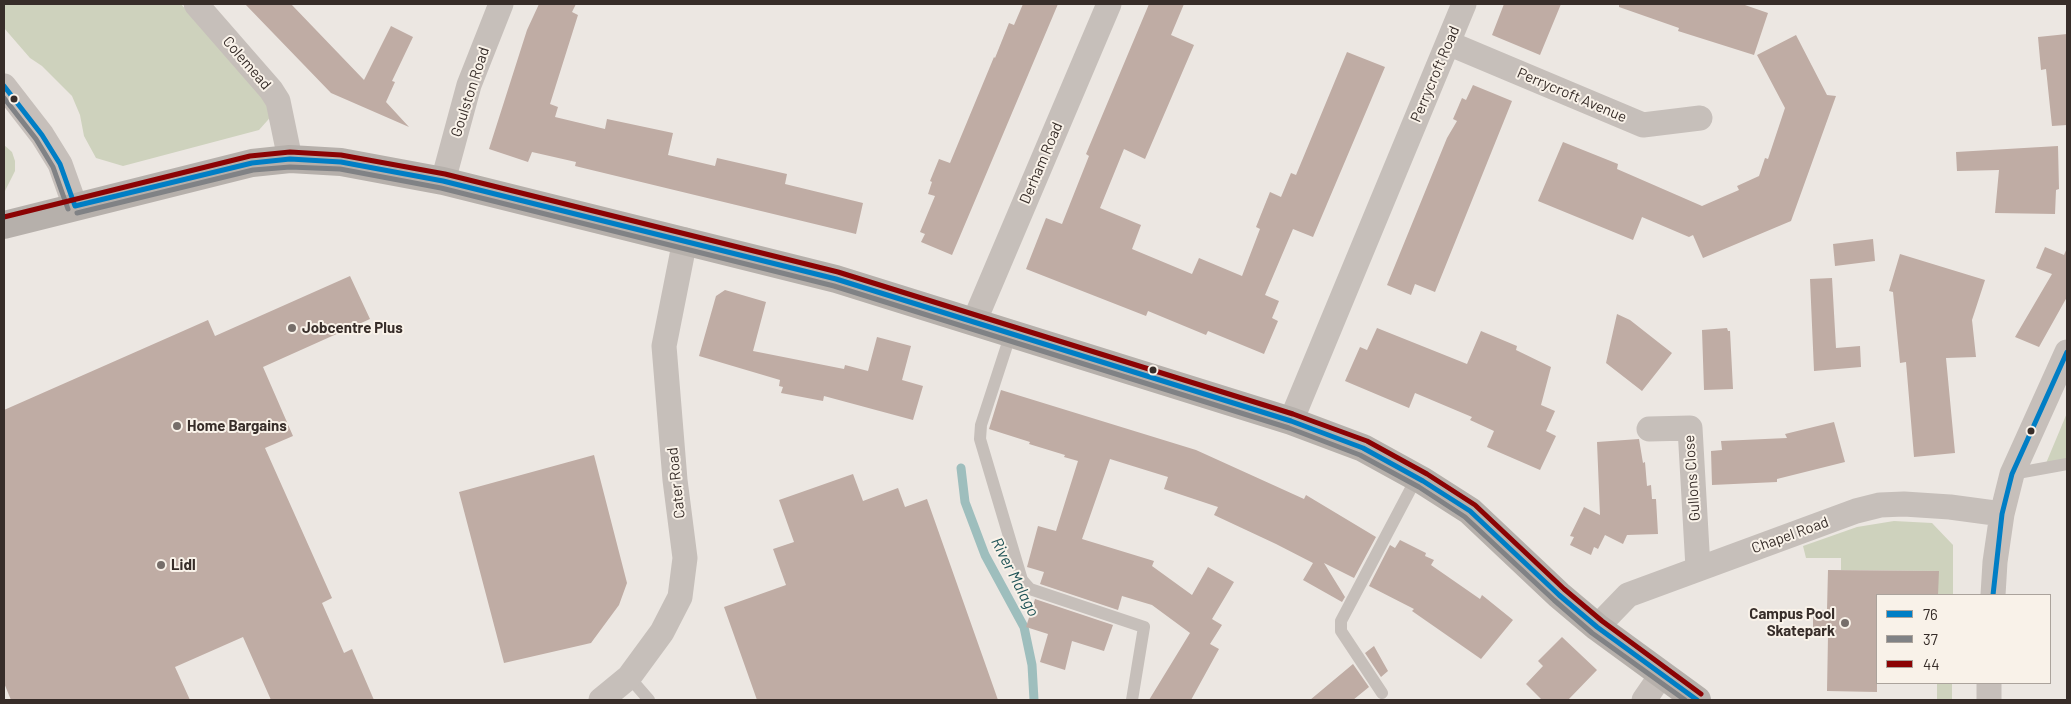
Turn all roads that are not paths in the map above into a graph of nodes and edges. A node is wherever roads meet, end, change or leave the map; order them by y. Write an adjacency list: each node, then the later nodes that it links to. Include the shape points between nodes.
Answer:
1 (196, 4): 8 (street, Colemead, via 278,101)
2 (501, 4): 9 (street, Goulston Road, via 468,85)
3 (1108, 4): 13 (street, Derham Road)
4 (1464, 4): 5 (street, Perrycroft Road)
5 (1448, 43): 7 (street, Perrycroft Avenue, via 1643,125); 16 (street, Perrycroft Road)
6 (4, 86): 10 (street, via 60,164)
7 (1700, 118)
8 (290, 159): 9 (street, via 341,162); 10 (street, via 220,170)
9 (442, 181): 12 (street)
10 (75, 206): 11 (street)
11 (4, 225)
12 (685, 240): 13 (street, via 836,279); 26 (street, Cater Road, via 664,346 684,568 680,597 662,632)
13 (974, 322): 14 (street)
14 (1011, 333): 16 (street); 31 (lane, via 981,425 980,439 1022,580 1030,589 1144,627)
15 (2067, 352): 19 (street)
16 (1292, 420): 20 (street, via 1363,448)
17 (1649, 429): 22 (street, Gullons Close, via 1690,428)
18 (2067, 464): 19 (lane)
19 (2012, 474): 21 (street)
20 (1417, 477): 24 (street, via 1470,511); 28 (lane, via 1341,621 1341,631)
21 (2002, 514): 22 (street, Chapel Road, via 1950,507 1880,505); 23 (street)
22 (1698, 568): 24 (street, Chapel Road, via 1628,595)
23 (1993, 594)
24 (1597, 627): 25 (street)
25 (1662, 674): 32 (street); 33 (street)
26 (629, 677): 29 (street, Cater Road); 30 (lane)
27 (1989, 684): 34 (street)
28 (1382, 693)
29 (601, 700)
30 (648, 700)
31 (1132, 700)
32 (1644, 700)
33 (1697, 700)
34 (1988, 700)

